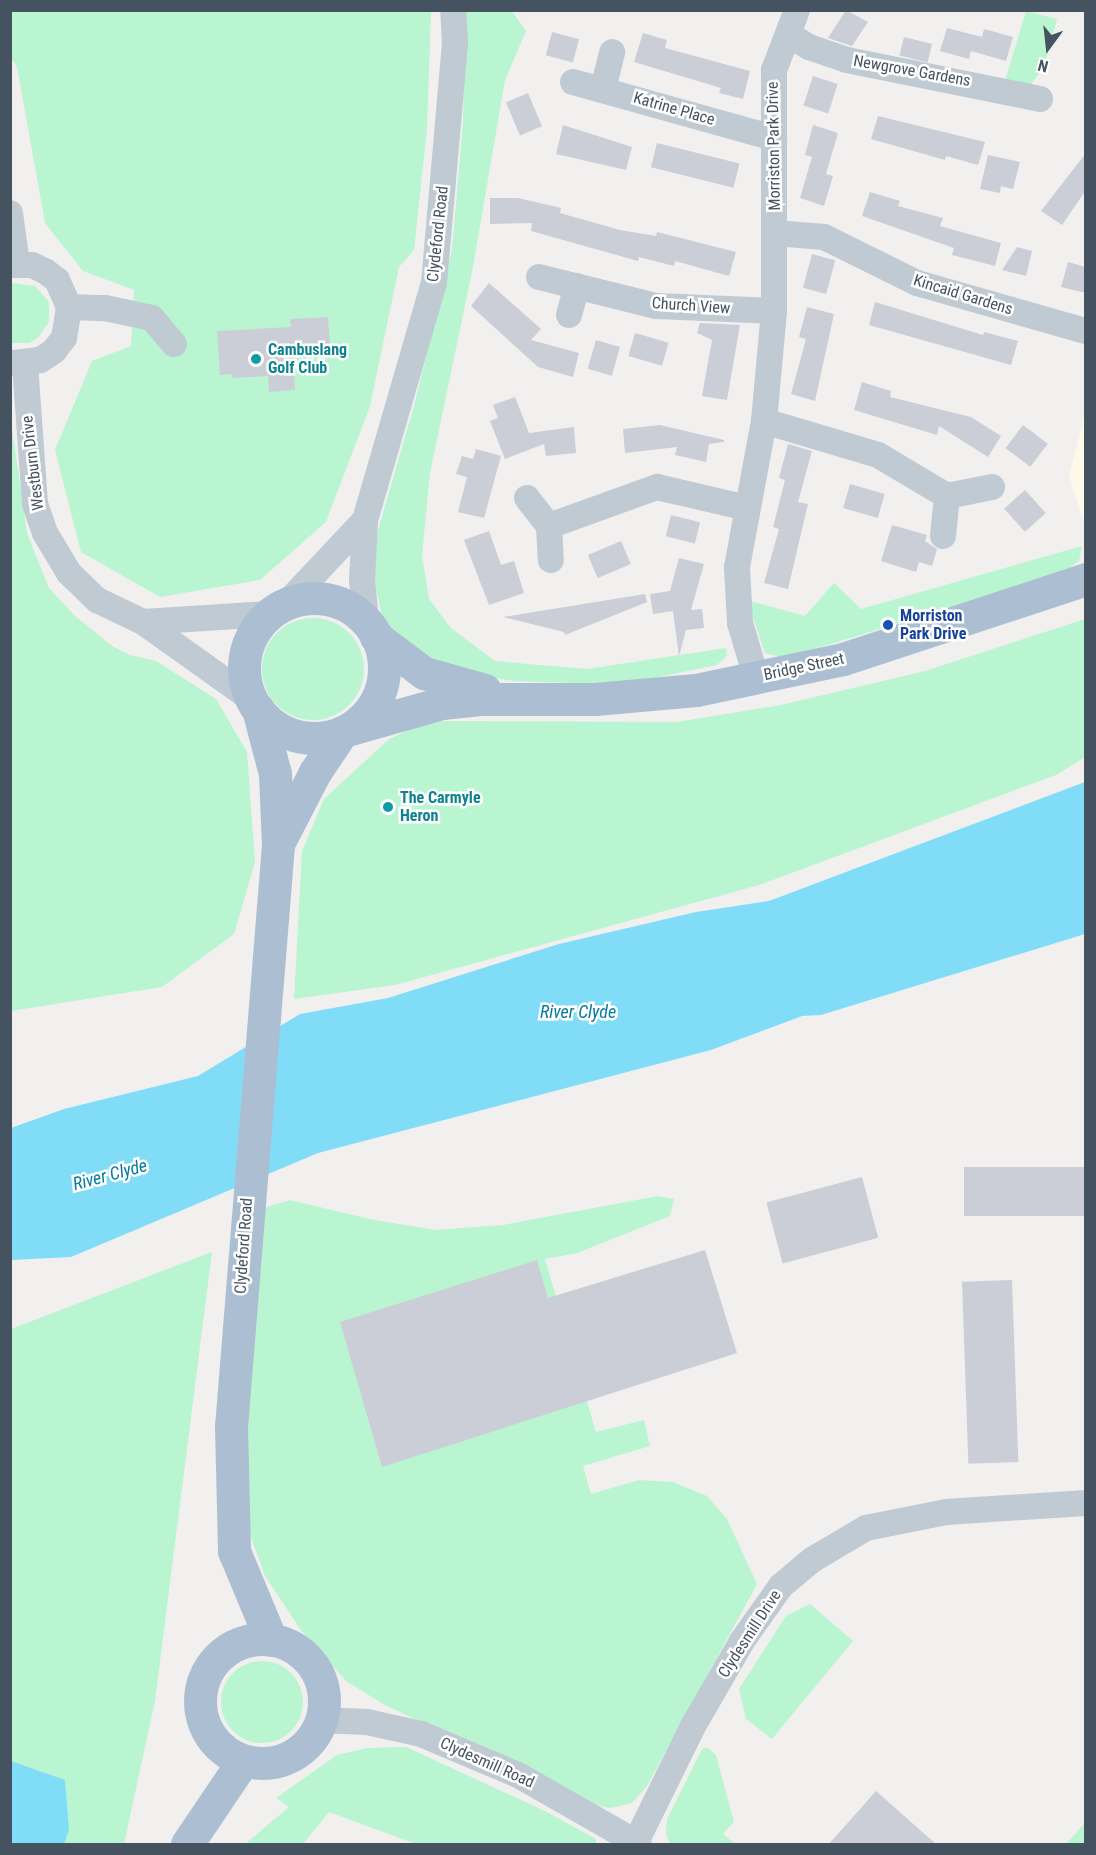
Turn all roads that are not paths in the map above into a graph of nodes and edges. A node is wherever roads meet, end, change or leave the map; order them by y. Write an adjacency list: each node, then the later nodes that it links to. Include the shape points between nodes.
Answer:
1 (453, 10): 24 (street, Clydeford Road, via 455,44 434,283)
2 (793, 22): 6 (street, Newgrove Gardens, via 809,47 847,60); 7 (street, Morriston Park Drive, via 774,70)
3 (612, 52): 5 (street)
4 (573, 82): 5 (street, Katrine Place)
5 (603, 89): 7 (street, Katrine Place)
6 (1040, 99)
7 (774, 138): 9 (street, Morriston Park Drive)
8 (10, 213): 10 (street)
9 (775, 233): 14 (street, Morriston Park Drive); 16 (street, Kincaid Gardens, via 824,237 917,284)
10 (14, 265): 13 (street, via 32,265 57,280)
11 (539, 277): 12 (street, Church View)
12 (577, 286): 14 (street, Church View, via 656,306); 15 (street)
13 (69, 307): 17 (street, via 105,308 152,318); 18 (street, via 64,338 54,351)
14 (774, 311): 19 (street, Morriston Park Drive)
15 (569, 315)
16 (1086, 331)
17 (174, 344)
18 (18, 364): 30 (street, Westburn Drive, via 35,504 45,533 69,573 97,600)
19 (764, 421): 21 (street, via 878,455); 23 (street, Morriston Park Drive)
20 (992, 487): 21 (street)
21 (947, 496): 26 (street)
22 (527, 498): 25 (street)
23 (747, 508): 25 (street, via 657,486); 32 (street, Morriston Park Drive, via 737,567 740,623)
24 (365, 520): 29 (street, Clydeford Road); 31 (street, Clydeford Road, via 362,580)
25 (549, 526): 27 (street)
26 (943, 536)
27 (551, 560)
28 (1086, 579): 32 (main road, Bridge Street, via 843,659)
29 (278, 608): 30 (street, Westburn Drive); 31 (main road, via 311,598 334,601 355,611); 34 (main road, via 253,632 245,654 244,677)
30 (143, 622): 34 (street, Westburn Drive)
31 (371, 630): 33 (main road, Bridge Street, via 424,673); 35 (main road, via 385,671 380,694 368,713)
32 (756, 677): 33 (main road, Bridge Street, via 651,696)
33 (513, 696): 35 (main road, Bridge Street, via 442,703)
34 (254, 704): 35 (main road, via 284,732 306,738); 36 (main road, Clydeford Road, via 275,774)
35 (346, 730): 36 (main road, Clydeford Road, via 315,772)
36 (278, 845): 38 (main road, Clydeford Road, via 231,1426 234,1551)
37 (1086, 1503): 41 (street, Clydesmill Drive, via 946,1512 866,1528 812,1560 781,1586 742,1641 693,1726)
38 (271, 1640): 39 (main road, via 291,1647 308,1660 320,1678 324,1699); 40 (main road, via 250,1640 231,1647 215,1660 204,1677 199,1698 201,1718 217,1744)
39 (321, 1720): 40 (main road, via 299,1751 282,1761); 41 (street, Clydesmill Road, via 367,1722 421,1734 518,1775)
40 (243, 1761): 42 (main road)
41 (638, 1843)
42 (187, 1845)

